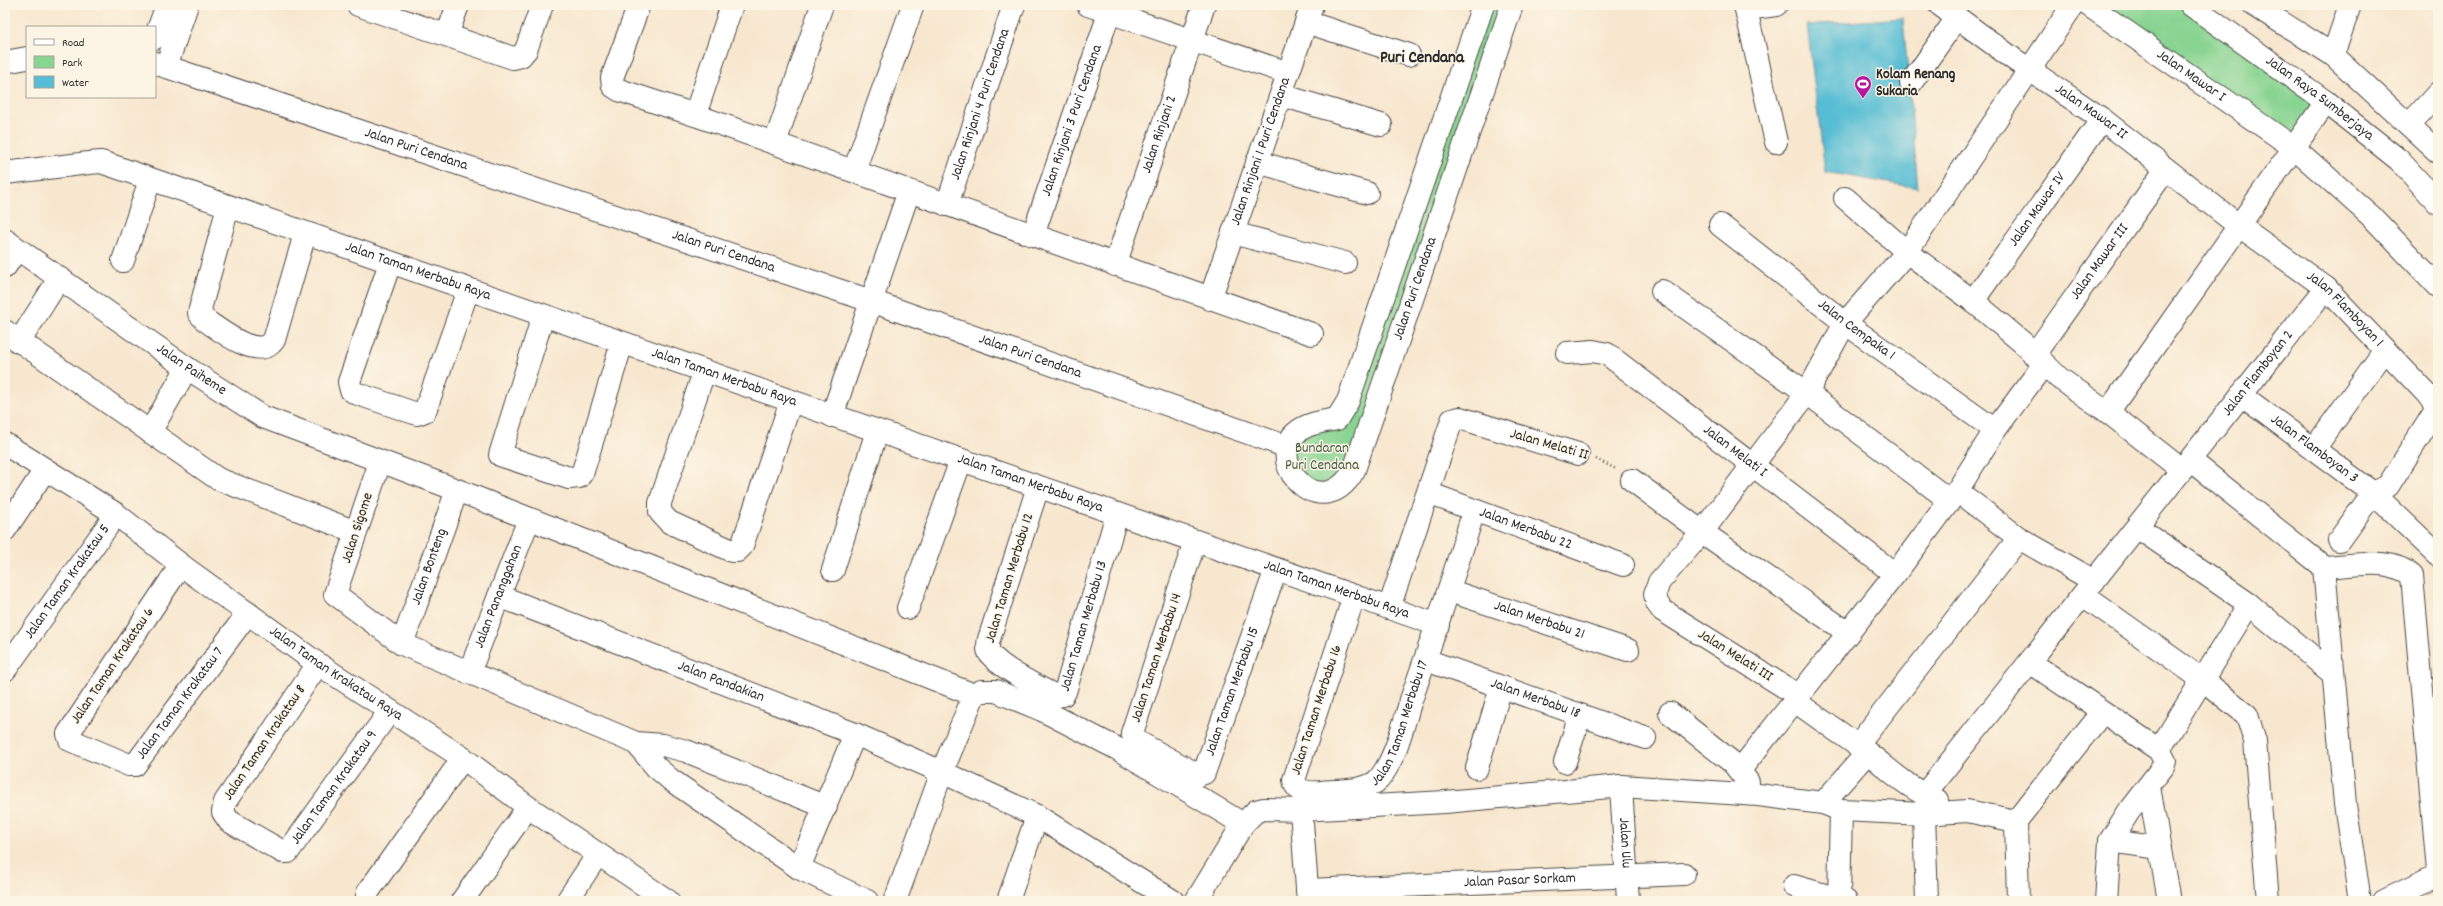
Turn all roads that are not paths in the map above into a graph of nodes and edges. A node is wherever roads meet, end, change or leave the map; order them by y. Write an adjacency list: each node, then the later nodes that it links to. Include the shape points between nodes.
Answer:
1 (167, 5): 27 (street)
2 (187, 5): 34 (street)
3 (458, 5): 28 (street)
4 (542, 5): 28 (street, via 526,50 517,58)
5 (639, 5): 41 (street, via 612,78 613,86)
6 (732, 5): 41 (street)
7 (822, 5): 46 (street)
8 (913, 5): 51 (street)
9 (1014, 5): 58 (street, Jalan Rinjani 4 Puri Cendana)
10 (1088, 5): 22 (street)
11 (1204, 5): 29 (street, Jalan Rinjani 2)
12 (1512, 5): 26 (street, Jalan Puri Cendana)
13 (1776, 5): 21 (street)
14 (1940, 5): 25 (street, Jalan Mawar II)
15 (2073, 5): 35 (street)
16 (2088, 5): 47 (street, Jalan Mawar I)
17 (2191, 5): 40 (street, Jalan Raya Sumberjaya)
18 (2254, 5): 31 (street)
19 (2350, 5): 31 (street)
20 (368, 6): 28 (street)
21 (1745, 7): 45 (street)
22 (1111, 9): 29 (street); 64 (street, Jalan Rinjani 3 Puri Cendana)
23 (1309, 14): 30 (street); 36 (street, Jalan Rinjani 1 Puri Cendana)
24 (1480, 14): 26 (street); 99 (street, Jalan Puri Cendana, via 1348,401 1337,419 1307,426 1299,431)
25 (1957, 18): 35 (street, Jalan Mawar II); 37 (street)
26 (1502, 32): 99 (street, Jalan Puri Cendana, via 1354,470 1344,484 1335,489 1326,492 1306,489 1292,476 1288,467)
27 (156, 35)
28 (447, 35)
29 (1192, 40): 36 (street); 70 (street, Jalan Rinjani 2)
30 (1409, 55)
31 (2333, 55): 44 (street)
32 (26, 58): 33 (street)
33 (5, 62)
34 (160, 65): 77 (street, Jalan Puri Cendana)
35 (2030, 70): 42 (street, Jalan Mawar II); 66 (street)
36 (1288, 73): 39 (street, Jalan Rinjani 1 Puri Cendana)
37 (1911, 83)
38 (2438, 93): 44 (street)
39 (1281, 95): 43 (street); 49 (street, Jalan Rinjani 1 Puri Cendana)
40 (2326, 102): 47 (street); 57 (street, Jalan Raya Sumberjaya, via 2399,160)
41 (695, 115): 46 (street)
42 (2102, 119): 50 (street, Jalan Mawar II); 78 (street, Jalan Mawar IV)
43 (1381, 125)
44 (2409, 125): 48 (street)
45 (1776, 142)
46 (775, 143): 51 (street)
47 (2293, 147): 60 (street); 72 (street, Jalan Mawar I, via 2372,217)
48 (2438, 152)
49 (1257, 162): 55 (street); 62 (street, Jalan Rinjani 1 Puri Cendana)
50 (2166, 168): 60 (street, Jalan Mawar II); 86 (street, Jalan Mawar III)
51 (854, 172): 54 (street)
52 (5, 173): 53 (street, Jalan Taman Merbabu Raya, via 101,162)
53 (150, 180): 59 (street, Jalan Taman Merbabu Raya); 67 (street)
54 (909, 191): 58 (street); 77 (street)
55 (1368, 193)
56 (1845, 198): 66 (street)
57 (2438, 203)
58 (947, 205): 64 (street)
59 (228, 207): 63 (street, Jalan Taman Merbabu Raya); 63 (street, via 199,310 203,318 226,334 256,349 264,348 273,342)
60 (2238, 224): 73 (street, Jalan Flamboyan 1); 93 (street)
61 (1720, 225): 80 (street, Jalan Cempaka 1)
62 (1233, 233): 69 (street); 76 (street, Jalan Rinjani 1 Puri Cendana)
63 (305, 234): 68 (street, Jalan Taman Merbabu Raya)
64 (1033, 236): 70 (street)
65 (9, 252): 71 (street, Jalan Paiheme)
66 (1907, 252): 78 (street); 80 (street)
67 (123, 261)
68 (390, 263): 74 (street, Jalan Taman Merbabu Raya); 74 (street, via 349,382 351,390 355,393 383,404 417,414 424,412)
69 (1345, 263)
70 (1115, 265): 76 (street)
71 (60, 279): 82 (street); 87 (street, Jalan Paiheme)
72 (2438, 286)
73 (2326, 288): 84 (street, Jalan Flamboyan 1); 90 (street, Jalan Flamboyan 2)
74 (468, 290): 79 (street, Jalan Taman Merbabu Raya)
75 (1662, 291): 89 (street)
76 (1210, 298): 81 (street)
77 (871, 301): 94 (street); 99 (street, Jalan Puri Cendana)
78 (1973, 301): 86 (street)
79 (543, 316): 83 (street, Jalan Taman Merbabu Raya); 83 (street, via 500,455 568,478 579,477)
80 (1845, 323): 89 (street); 95 (street, Jalan Cempaka 1)
81 (1312, 334)
82 (12, 337): 97 (street)
83 (622, 343): 88 (street, Jalan Taman Merbabu Raya)
84 (2385, 350): 92 (street, Jalan Flamboyan 1); 100 (street)
85 (1567, 353): 104 (street, Jalan Melati I, via 1593,351 1607,354)
86 (2039, 360): 93 (street, via 2079,394); 95 (street, Jalan Mawar III)
87 (187, 368): 97 (street); 103 (street, Jalan Paiheme, via 263,417)
88 (704, 372): 91 (street, Jalan Taman Merbabu Raya); 91 (street, via 659,507 662,516 669,522 732,551 740,549)
89 (1806, 393): 104 (street); 112 (street)
90 (2241, 395): 100 (street, Jalan Flamboyan 3); 105 (street, Jalan Flamboyan 2)
91 (791, 401): 94 (street, Jalan Taman Merbabu Raya)
92 (2438, 408): 109 (street)
93 (2108, 412): 105 (street)
94 (832, 416): 96 (street, Jalan Taman Merbabu Raya)
95 (1995, 430): 112 (street, Jalan Mawar III)
96 (877, 431): 102 (street, Jalan Taman Merbabu Raya); 129 (street)
97 (150, 432): 119 (street, via 231,485)
98 (5, 444): 106 (street, Jalan Taman Krakatau Raya)
99 (1288, 448)
100 (2314, 449): 109 (street, Jalan Flamboyan 3)
101 (1578, 454): 111 (street, Jalan Melati II, via 1457,418 1450,424)
102 (961, 460): 108 (street, Jalan Taman Merbabu Raya); 136 (street)
103 (380, 462): 110 (street, Jalan Paiheme); 119 (street, Jalan Sigome)
104 (1752, 465): 120 (street); 130 (street, Jalan Melati I)
105 (2186, 465): 117 (street, Jalan Flamboyan 2); 127 (street)
106 (45, 470): 114 (street, Jalan Taman Krakatau Raya); 118 (street)
107 (1632, 480): 120 (street)
108 (1038, 487): 115 (street, Jalan Taman Merbabu Raya); 149 (street, Jalan Taman Merbabu 12, via 988,642 990,653)
109 (2381, 489): 122 (street); 124 (street, Jalan Flamboyan 3)
110 (457, 490): 116 (street, Jalan Paiheme); 141 (street, Jalan Bonteng)
111 (1428, 493): 113 (street, Jalan Merbabu 22); 137 (street)
112 (1953, 495): 121 (street); 130 (street, Jalan Mawar III)
113 (1474, 510): 126 (street, Jalan Merbabu 22); 132 (street, Jalan Taman Merbabu 17)
114 (116, 514): 125 (street, Jalan Taman Krakatau Raya); 146 (street, Jalan Taman Krakatau 5)
115 (1117, 514): 123 (street, Jalan Taman Merbabu Raya); 149 (street, Jalan Taman Merbabu 13, via 1063,695 1056,696)
116 (529, 519): 133 (street, Jalan Pananggahan); 152 (street, Jalan Paiheme)
117 (2137, 526): 131 (street, Jalan Flamboyan 2); 135 (street)
118 (5, 530)
119 (356, 532): 141 (street, Jalan Sigome, via 335,594)
120 (1702, 532): 140 (street); 153 (street, Jalan Melati III, via 1659,582 1655,594 1657,603 1671,617)
121 (2018, 538): 131 (street); 161 (street)
122 (2339, 540)
123 (1195, 541): 128 (street, Jalan Taman Merbabu Raya); 165 (street, Jalan Taman Merbabu 14, via 1132,733 1134,740)
124 (2438, 554)
125 (181, 564): 138 (street, Jalan Taman Krakatau Raya); 163 (street, Jalan Taman Krakatau 6, via 68,734 70,740)
126 (1623, 565)
127 (2324, 567): 148 (street); 187 (street, via 2390,564 2412,576)
128 (1276, 569): 134 (street, Jalan Taman Merbabu Raya); 165 (street, Jalan Taman Merbabu 15, via 1204,773 1198,776)
129 (833, 570)
130 (1895, 574): 140 (street, Jalan Mawar III)
131 (2088, 588): 144 (street, Jalan Flamboyan 2); 150 (street)
132 (1450, 591): 139 (street, Jalan Taman Merbabu 17); 142 (street, Jalan Merbabu 21)
133 (498, 596): 147 (street, Jalan Pananggahan); 158 (street, Jalan Pandakian)
134 (1354, 596): 137 (street, Jalan Taman Merbabu Raya); 172 (street, Jalan Taman Merbabu 16, via 1294,780 1300,790 1309,793)
135 (2249, 604): 148 (street); 150 (street)
136 (908, 608)
137 (1389, 608): 139 (street, Jalan Taman Merbabu Raya)
138 (248, 613): 145 (street, Jalan Taman Krakatau Raya); 163 (street, Jalan Taman Krakatau 7, via 135,765)
139 (1438, 625): 143 (street, Jalan Taman Merbabu 17)
140 (1847, 632): 153 (street, Jalan Mawar III)
141 (402, 644): 147 (street)
142 (1628, 650)
143 (1426, 660): 151 (street, Jalan Merbabu 18); 172 (street, Jalan Taman Merbabu 17, via 1393,754 1378,779 1366,786)
144 (2030, 662): 156 (street); 174 (street, Jalan Flamboyan 2)
145 (318, 664): 154 (street, Jalan Taman Krakatau Raya); 182 (street, Jalan Taman Krakatau 8, via 225,802 225,817)
146 (5, 670)
147 (469, 673): 160 (street)
148 (2332, 673): 209 (street, via 2345,804)
149 (1022, 678)
150 (2203, 680): 162 (street); 208 (street, via 2242,710 2250,722 2255,741)
151 (1501, 687): 157 (street, Jalan Merbabu 18); 167 (street)
152 (974, 695): 169 (street); 181 (street, via 982,691 996,691 1042,710 1116,748)
153 (1797, 699): 161 (street, Jalan Melati III); 168 (street)
154 (390, 711): 164 (street, Jalan Taman Krakatau Raya); 182 (street, Jalan Taman Krakatau 9, via 288,852 283,852)
155 (1670, 713): 168 (street)
156 (2102, 713): 162 (street); 180 (street)
157 (1580, 715): 159 (street, Jalan Merbabu 18); 166 (street)
158 (855, 734): 169 (street, Jalan Pandakian); 176 (street)
159 (1645, 738)
160 (636, 743): 176 (street, via 663,745 686,751); 186 (street, via 671,780)
161 (1862, 750): 174 (street, Jalan Melati III); 177 (street)
162 (2159, 750): 171 (street, via 2165,764)
163 (100, 753)
164 (463, 758): 175 (street, Jalan Taman Krakatau Raya); 194 (street, via 368,892)
165 (1165, 759)
166 (1565, 762)
167 (1477, 768)
168 (1740, 770): 173 (street)
169 (942, 772): 179 (street, Jalan Pandakian); 199 (street)
170 (1621, 786): 173 (street); 178 (street, via 1445,802); 190 (street, Jalan Ulu)
171 (2149, 787): 183 (street, via 2131,808); 184 (street)
172 (1334, 791)
173 (1758, 795): 177 (street)
174 (1924, 805): 177 (street); 180 (street); 204 (street)
175 (528, 807): 185 (street, Jalan Taman Krakatau Raya); 195 (street)
176 (826, 807): 186 (street)
177 (1832, 807): 193 (street)
178 (1301, 810): 181 (street, via 1264,808 1256,811); 192 (street)
179 (1037, 816): 200 (street); 201 (street, Jalan Pandakian)
180 (2016, 821): 205 (street)
181 (1243, 824): 202 (street)
182 (252, 835)
183 (2110, 841): 184 (street); 206 (street)
184 (2160, 848): 207 (street)
185 (598, 854): 196 (street); 197 (street, Jalan Taman Krakatau Raya)
186 (799, 868): 198 (street)
187 (2438, 871)
188 (1684, 874): 190 (street, Jalan Pasar Sorkam)
189 (2438, 875): 210 (street)
190 (1626, 876): 192 (street, Jalan Pasar Sorkam); 203 (street, Jalan Ulu)
191 (1794, 886): 193 (street)
192 (1307, 895)
193 (1842, 900)
194 (366, 901)
195 (462, 901)
196 (567, 901)
197 (668, 901)
198 (867, 901)
199 (895, 901)
200 (1008, 901)
201 (1173, 901)
202 (1196, 901)
203 (1628, 901)
204 (1927, 901)
205 (2018, 901)
206 (2106, 901)
207 (2169, 901)
208 (2268, 901)
209 (2360, 901)
210 (2384, 901)

